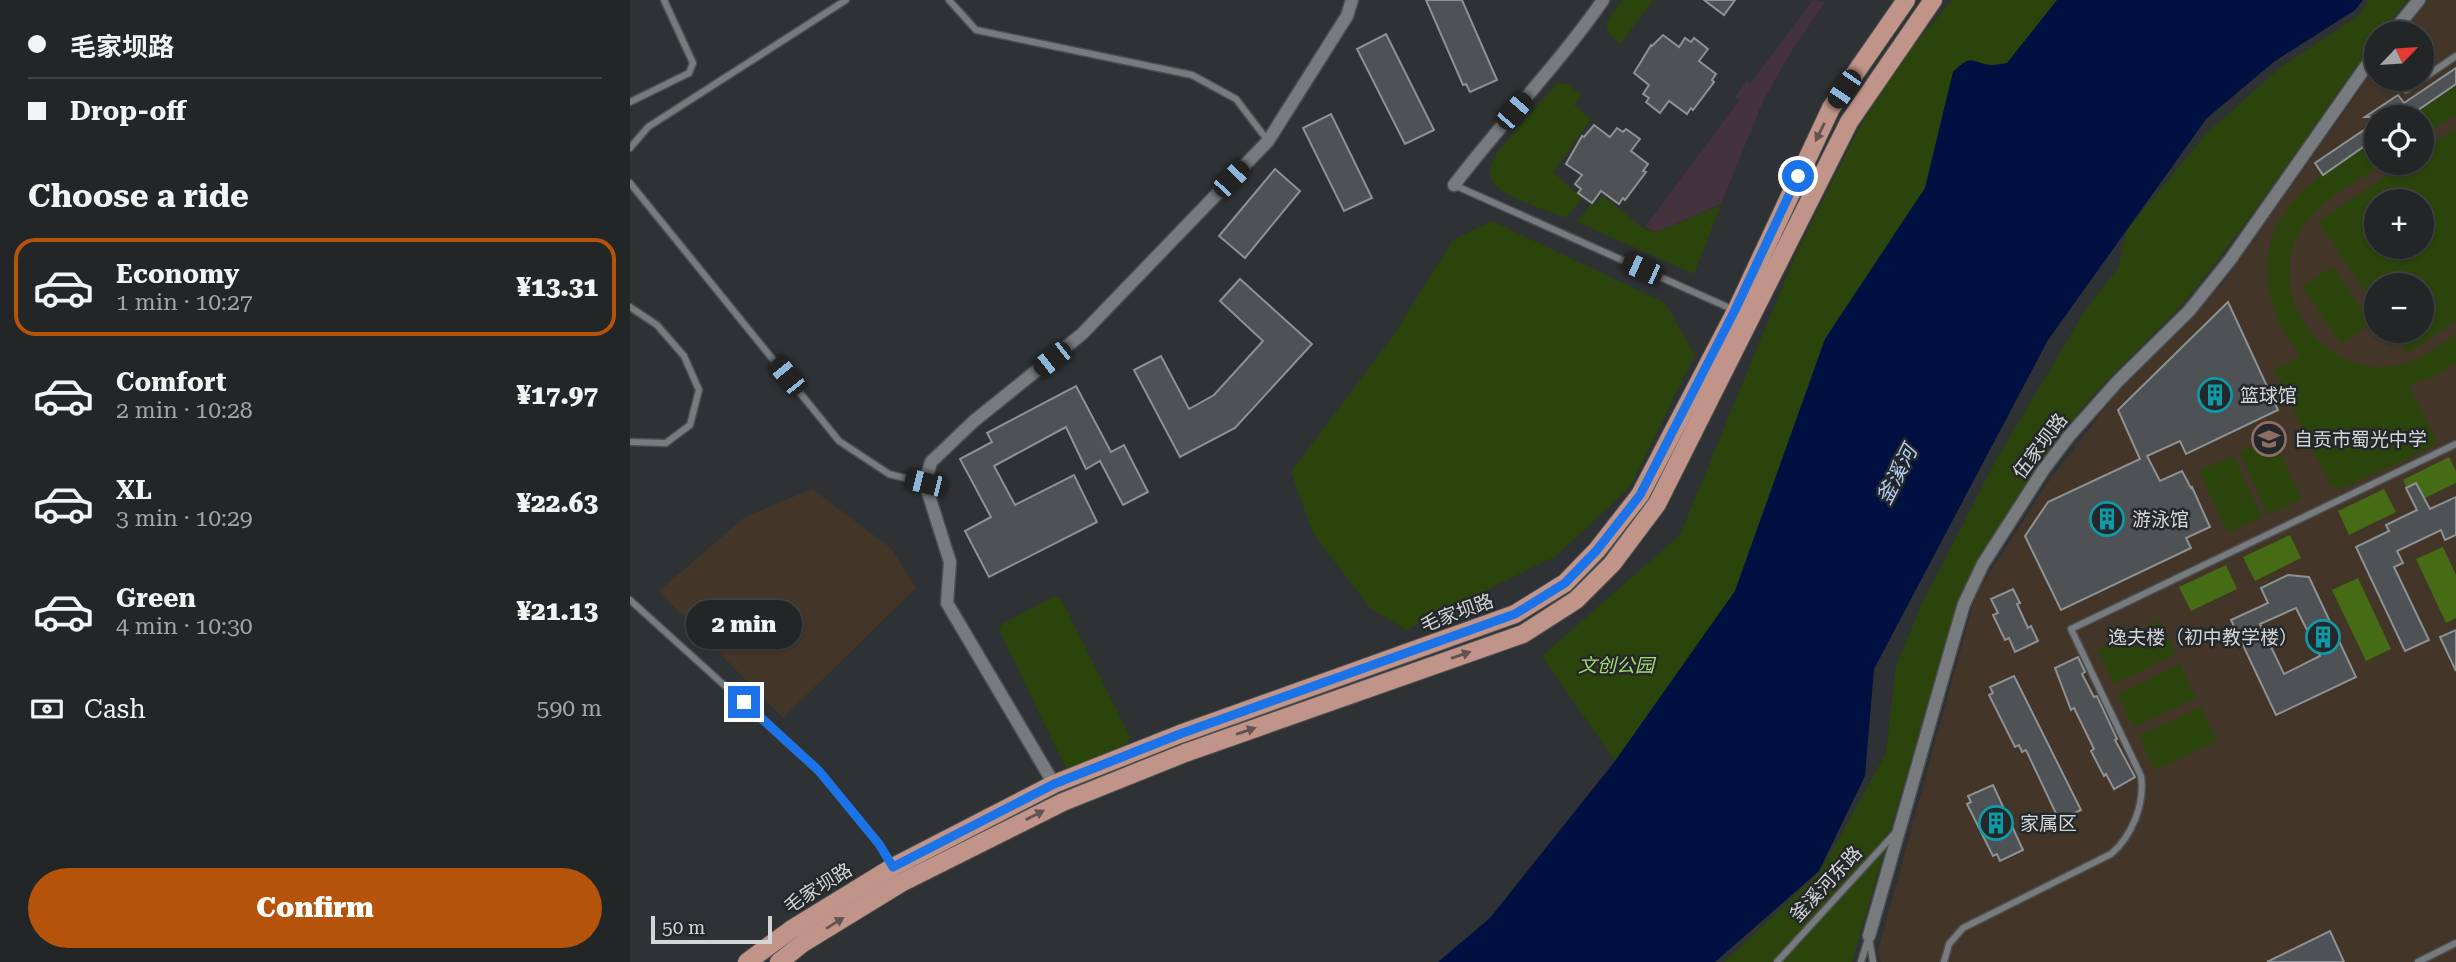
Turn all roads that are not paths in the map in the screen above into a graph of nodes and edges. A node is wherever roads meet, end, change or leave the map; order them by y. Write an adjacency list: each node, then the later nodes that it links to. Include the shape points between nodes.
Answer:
1 (664, 0): 13 (lane, via 692,68)
2 (846, 0): 15 (lane, via 648,127)
3 (949, 0): 14 (lane, via 976,30 1192,75 1236,99)
4 (1352, 0): 14 (street, via 1347,16)
5 (1604, 0): 17 (street)
6 (1906, 0): 19 (main road, 毛家坝路, one-way to 19, via 1831,108)
7 (1933, 0): 30 (main road, 毛家坝路, one-way to 7, via 901,883 1063,802 1185,753 1523,634 1576,600 1612,564 1657,504 1849,122)
8 (2419, 0): 9 (street)
9 (2402, 21)
10 (2456, 56): 12 (lane)
11 (2364, 69): 25 (street, 伍家坝路, via 2230,261 2189,311 2069,436 1983,564 1964,604)
12 (2434, 71)
13 (630, 102)
14 (1268, 141): 22 (street, via 1082,334 931,462)
15 (630, 148)
16 (630, 183): 22 (lane, via 839,441 889,474)
17 (1454, 185): 19 (lane)
18 (630, 307): 20 (lane, via 657,325 684,356 699,390 690,425 666,443)
19 (1735, 310): 24 (main road, 毛家坝路, via 1640,495 1565,583 1515,614)
20 (630, 442)
21 (2456, 444): 34 (lane, via 2071,629 2141,776 2141,799 2127,838 2111,854 1963,928 1949,944)
22 (925, 483): 24 (street, via 950,562 947,603)
23 (630, 600): 26 (lane, via 819,771)
24 (1054, 784): 26 (main road, 毛家坝路)
25 (1899, 828): 27 (street, 伍家坝路); 31 (lane, 釜溪河东路)
26 (893, 867): 29 (main road, 毛家坝路)
27 (1869, 936): 32 (lane); 33 (lane)
28 (2456, 943): 35 (lane)
29 (747, 962)
30 (779, 962)
31 (1777, 962)
32 (1861, 962)
33 (1873, 962)
34 (1944, 962)
35 (2418, 962)

